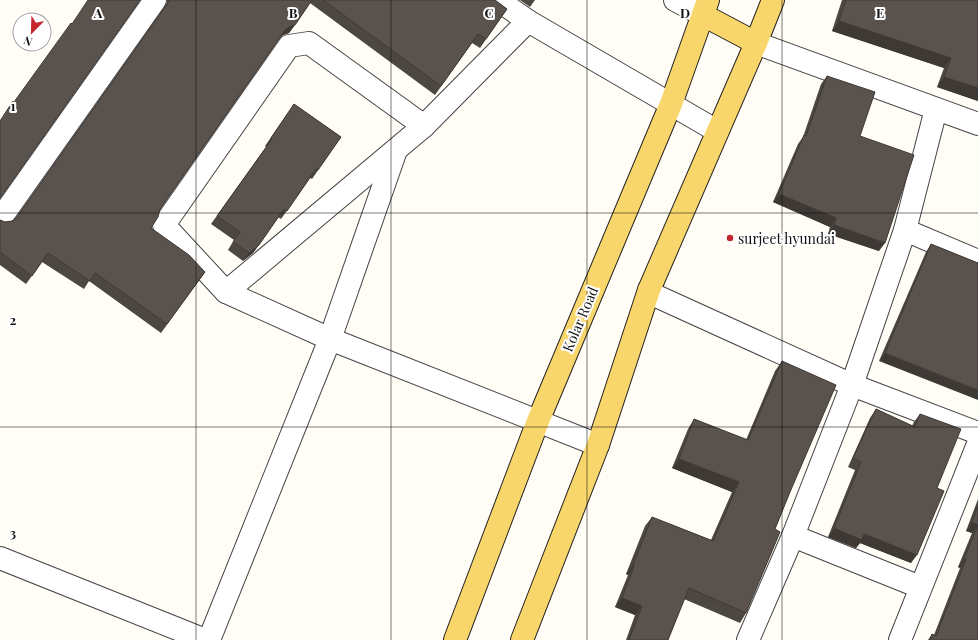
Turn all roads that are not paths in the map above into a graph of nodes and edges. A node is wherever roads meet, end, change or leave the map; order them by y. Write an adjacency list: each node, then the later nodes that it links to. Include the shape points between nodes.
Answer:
1 (155, 0): 14 (street)
2 (498, 0): 6 (street)
3 (675, 0): 5 (street)
4 (773, 0): 7 (main road)
5 (706, 7): 7 (main road); 8 (main road, Kolar Road)
6 (528, 21): 8 (street); 11 (street)
7 (756, 43): 9 (street); 12 (main road)
8 (671, 104): 12 (street); 21 (main road, Kolar Road)
9 (936, 109): 10 (street); 15 (street)
10 (978, 124)
11 (424, 126): 13 (street); 18 (street, via 309,43 290,46 164,225)
12 (717, 131): 17 (main road)
13 (396, 148): 18 (street); 19 (street)
14 (1, 218)
15 (905, 230): 16 (street); 20 (street)
16 (978, 261)
17 (648, 290): 20 (street); 24 (main road)
18 (226, 292): 19 (street)
19 (330, 339): 21 (street); 30 (street)
20 (852, 385): 22 (street); 25 (street)
21 (538, 421): 24 (street); 31 (main road, Kolar Road)
22 (978, 433)
23 (978, 444): 27 (street)
24 (598, 445): 32 (main road)
25 (793, 536): 27 (street); 28 (street)
26 (0, 558): 29 (street)
27 (920, 587): 33 (street)
28 (751, 639)
29 (205, 640)
30 (209, 640)
31 (455, 640)
32 (522, 640)
33 (900, 640)

